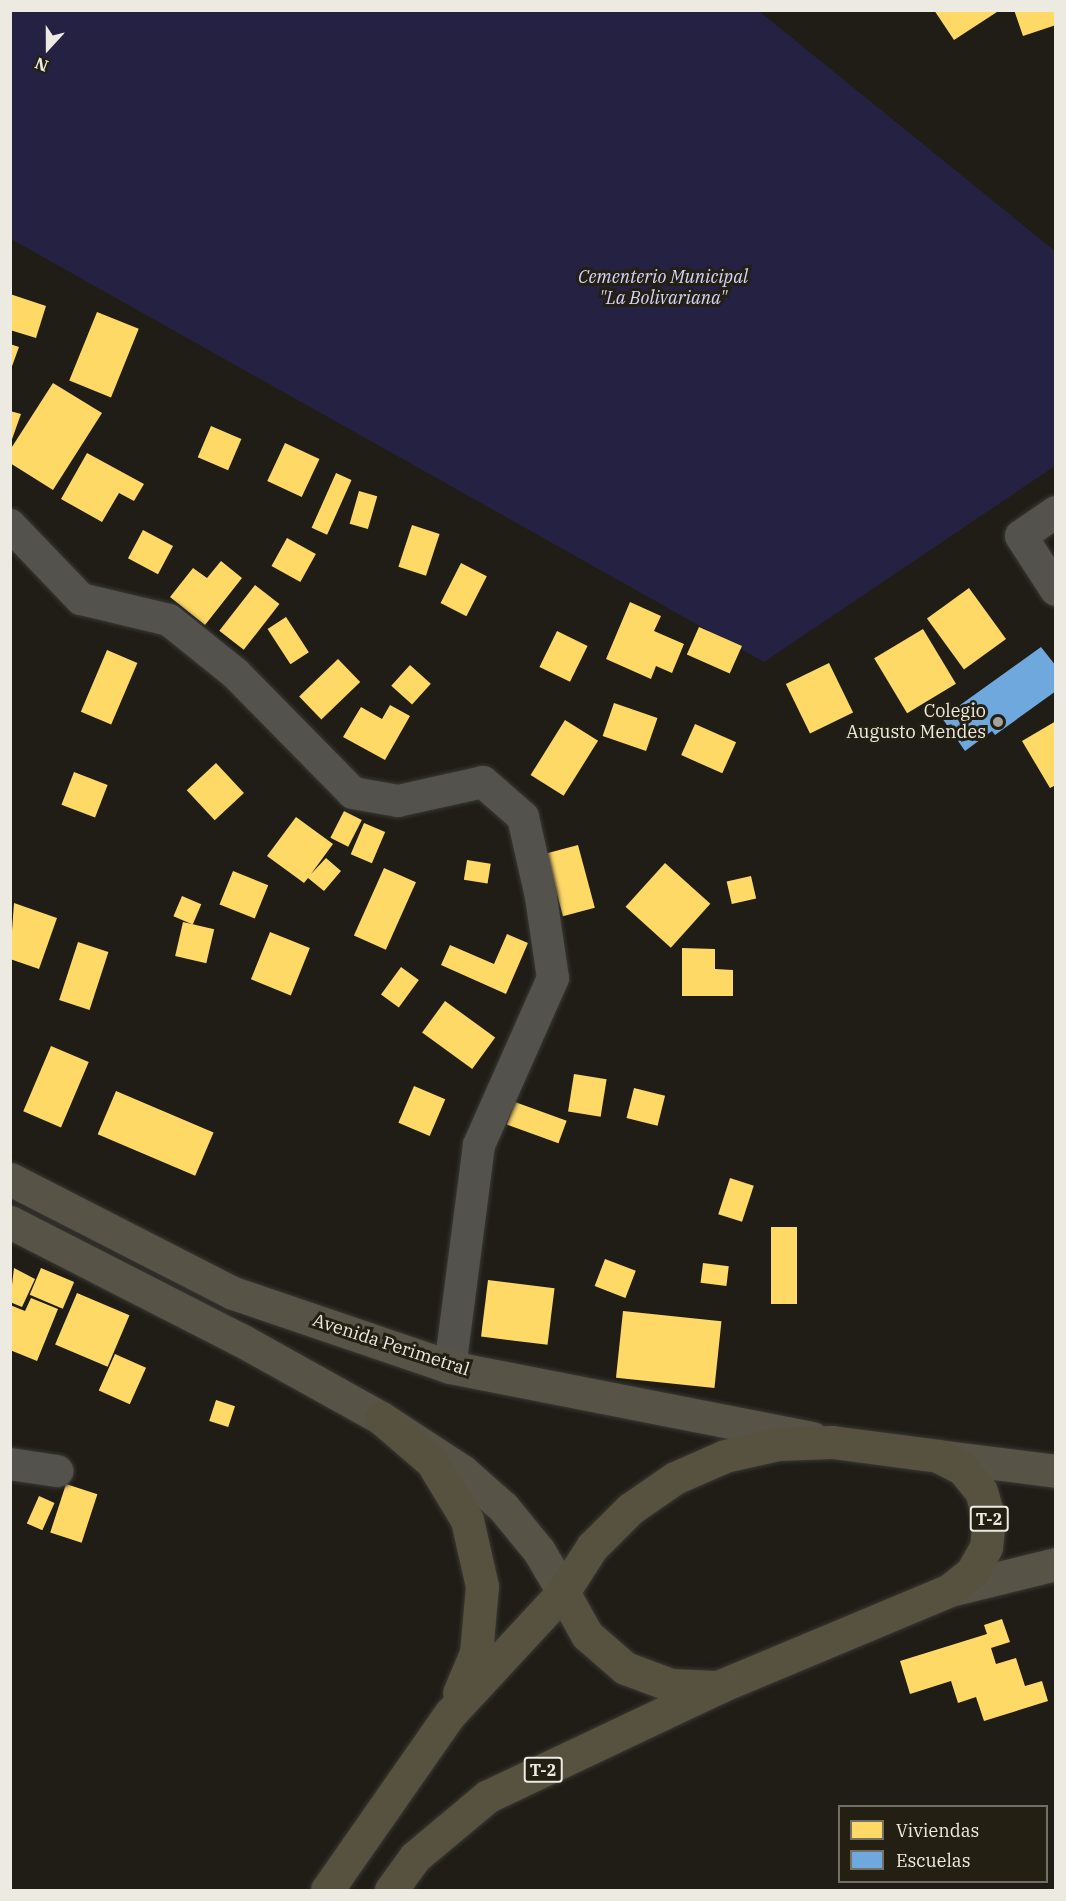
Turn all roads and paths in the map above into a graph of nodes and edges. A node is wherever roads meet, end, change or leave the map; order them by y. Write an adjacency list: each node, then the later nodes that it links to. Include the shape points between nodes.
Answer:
1 (1056, 512): 3 (street, via 1021,536)
2 (10, 525): 6 (street, via 81,598 169,620 235,673 353,793 398,801 483,782 523,817 553,978 479,1145)
3 (1056, 590)
4 (10, 1179): 6 (main road, Avenida Perimetral, via 233,1293)
5 (10, 1222): 7 (main road, via 241,1340)
6 (450, 1367): 8 (main road, Avenida Perimetral)
7 (381, 1418): 15 (main road, via 462,1471 503,1507 539,1551); 17 (highway, T-2, via 432,1462 466,1520 472,1542 482,1586 476,1653)
8 (832, 1442): 9 (highway, T-2); 15 (highway, T-2, via 778,1444 725,1456 675,1478 630,1509 592,1547)
9 (938, 1456): 12 (main road, T-2); 14 (highway, T-2, via 963,1469 981,1491 989,1519 986,1547 972,1572)
10 (10, 1464): 11 (street)
11 (57, 1471)
12 (1056, 1471)
13 (1056, 1564): 14 (main road, T-2)
14 (950, 1590): 16 (highway, T-2)
15 (563, 1592): 16 (highway, T-2, via 587,1635 625,1668 671,1685); 17 (highway, T-2)
16 (721, 1686): 19 (highway, T-2, via 488,1796 415,1857)
17 (450, 1714): 18 (highway, T-2)
18 (327, 1890)
19 (391, 1890)

